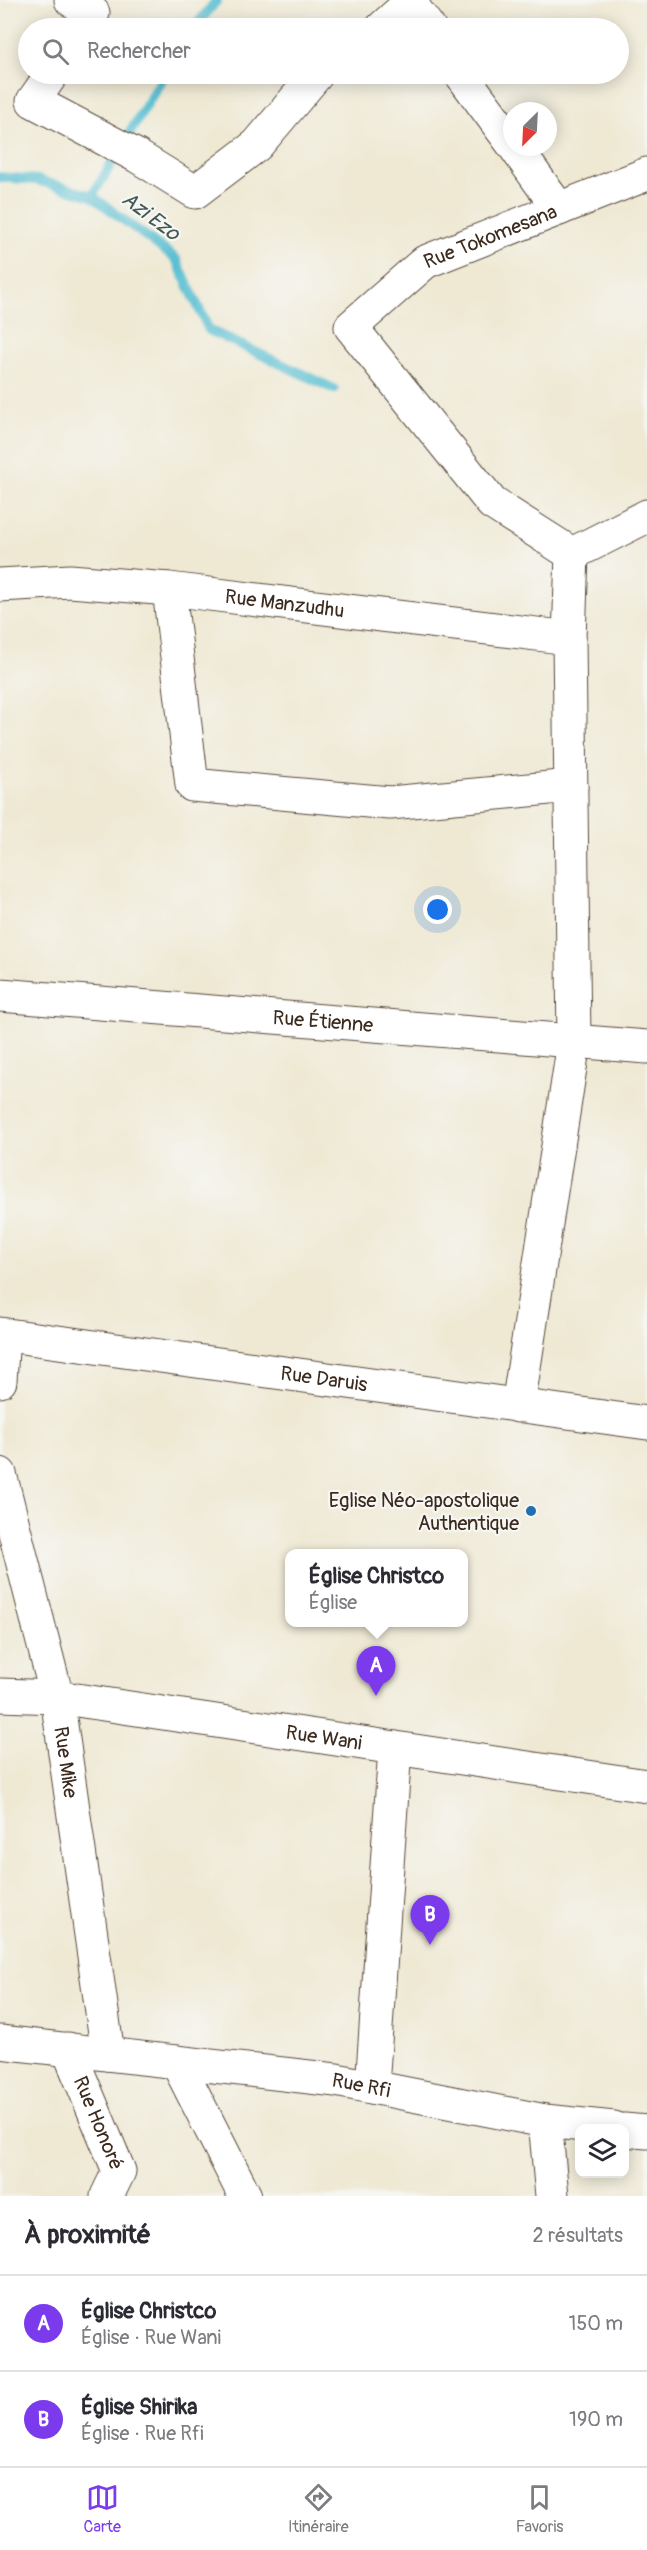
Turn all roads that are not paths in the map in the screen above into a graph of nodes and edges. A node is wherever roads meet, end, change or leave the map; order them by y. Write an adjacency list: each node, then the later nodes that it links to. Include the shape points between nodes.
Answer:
1 (417, 10): 2 (street)
2 (401, 18)
3 (45, 84): 4 (street, via 33,101 195,192 257,145)
4 (309, 84)
5 (468, 84): 6 (street)
6 (503, 131)
7 (522, 156): 9 (street)
8 (647, 174): 9 (street, Rue Tokomesana)
9 (560, 209): 11 (street, Rue Tokomesana, via 425,262 351,327 492,503)
10 (647, 516): 11 (street)
11 (572, 554): 14 (street)
12 (0, 585): 13 (street, Rue Manzudhu, via 70,580)
13 (169, 589): 14 (street, Rue Manzudhu); 15 (street, via 192,785 390,803)
14 (569, 638): 15 (street)
15 (571, 786): 17 (street)
16 (0, 995): 17 (street, Rue Étienne)
17 (574, 1042): 18 (street, Rue Étienne); 21 (street)
18 (647, 1047)
19 (2, 1335): 20 (street); 21 (street, Rue Daruis)
20 (0, 1381)
21 (518, 1406): 22 (street, Rue Daruis)
22 (647, 1423)
23 (0, 1474): 25 (street, Rue Mike)
24 (0, 1695): 25 (street, Rue Wani)
25 (57, 1697): 26 (street, Rue Wani); 30 (street, Rue Mike)
26 (395, 1748): 27 (street, Rue Wani); 32 (street)
27 (647, 1786)
28 (0, 2042): 29 (street, Rue Rfi)
29 (68, 2049): 30 (street, Rue Rfi); 37 (street, Rue Honoré, via 119,2171)
30 (108, 2054): 31 (street, Rue Rfi)
31 (177, 2062): 32 (street, Rue Rfi); 38 (street)
32 (372, 2087): 33 (street, Rue Rfi)
33 (545, 2121): 34 (street, Rue Rfi); 39 (street)
34 (575, 2124)
35 (629, 2130): 36 (street)
36 (647, 2132)
37 (107, 2196)
38 (245, 2196)
39 (552, 2196)

